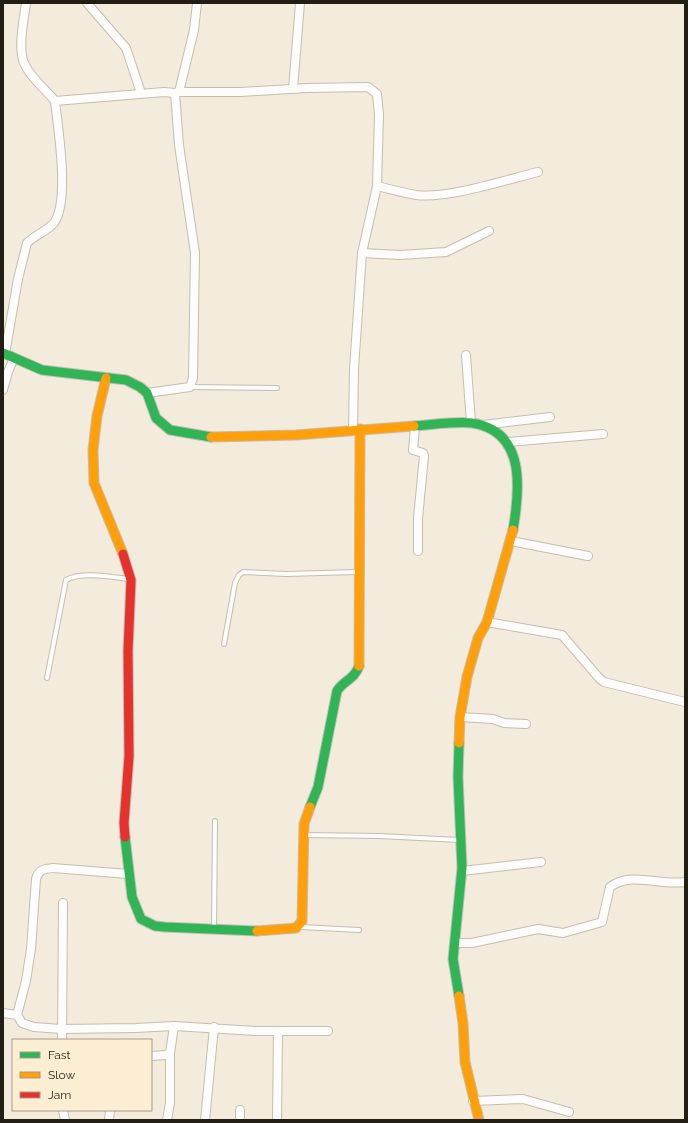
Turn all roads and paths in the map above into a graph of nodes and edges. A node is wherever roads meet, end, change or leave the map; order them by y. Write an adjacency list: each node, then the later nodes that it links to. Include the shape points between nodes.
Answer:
1 (26, 3): 8 (street, via 22,30 23,62)
2 (87, 3): 7 (street, via 126,48)
3 (197, 3): 6 (street, via 194,30)
4 (300, 3): 5 (street)
5 (293, 89): 6 (street); 10 (street, via 368,87 377,94)
6 (177, 92): 7 (street); 17 (street, via 179,145 195,253 193,378)
7 (141, 94): 8 (street)
8 (56, 101): 13 (street, via 62,161 58,214 51,226 27,243)
9 (538, 172): 10 (street, via 434,195 416,195)
10 (377, 186): 12 (street)
11 (489, 231): 12 (street, via 446,252 400,255)
12 (362, 253): 25 (street, via 354,369)
13 (4, 353): 15 (street)
14 (466, 355): 22 (street)
15 (14, 358): 16 (street, via 42,370); 19 (street)
16 (106, 378): 20 (street, via 126,380); 32 (street, via 97,416 93,450 94,484 122,550)
17 (190, 387): 18 (lane); 20 (street)
18 (277, 388)
19 (3, 390)
20 (146, 393): 25 (street, via 156,418 170,430 212,438)
21 (550, 417): 23 (street)
22 (471, 423): 23 (street); 24 (street)
23 (480, 425): 27 (street, via 491,428)
24 (415, 426): 25 (street); 29 (street, via 413,450 423,453 424,456 418,518)
25 (356, 430): 31 (street)
26 (603, 434): 27 (street)
27 (508, 442): 28 (street, via 519,480)
28 (511, 541): 30 (street); 33 (street)
29 (418, 551)
30 (588, 556)
31 (358, 572): 34 (lane, via 244,572 239,575 235,584); 40 (street, via 359,666 355,677 340,686 337,691 318,787 304,824)
32 (131, 580): 35 (lane, via 97,576 78,576 66,580); 44 (street, via 128,651 130,756 124,823)
33 (487, 622): 36 (street, via 562,634 604,682); 37 (street, via 478,638 463,694)
34 (224, 644)
35 (47, 678)
36 (685, 702)
37 (460, 717): 38 (street); 41 (street, via 458,777)
38 (526, 724)
39 (215, 821): 48 (lane)
40 (304, 835): 41 (lane); 47 (street, via 304,905 302,921)
41 (461, 840): 43 (street)
42 (541, 862): 43 (street)
43 (462, 871): 50 (street)
44 (128, 874): 48 (street, via 132,897 141,919 155,926); 52 (street, via 53,868 38,872 30,956)
45 (685, 882): 50 (street, via 656,883 629,878 619,880 610,887 602,922 563,933 538,929 472,943)
46 (63, 903): 55 (street)
47 (298, 927): 48 (street, via 278,930); 49 (lane)
48 (214, 929)
49 (359, 930)
50 (454, 943): 61 (street, via 453,960 463,1023 465,1062)
51 (3, 1013): 52 (street)
52 (17, 1016): 55 (street, via 22,1023 34,1027)
53 (174, 1026): 54 (street); 55 (street); 59 (street)
54 (214, 1027): 56 (street); 65 (street)
55 (61, 1029): 58 (street)
56 (278, 1031): 57 (street); 67 (street)
57 (328, 1031)
58 (62, 1039)
59 (170, 1053): 60 (street); 64 (street, via 170,1103)
60 (152, 1056)
61 (473, 1101): 63 (street, via 523,1099); 68 (street)
62 (240, 1110): 66 (street)
63 (569, 1112)
64 (167, 1120)
65 (205, 1120)
66 (240, 1120)
67 (277, 1120)
68 (479, 1120)

